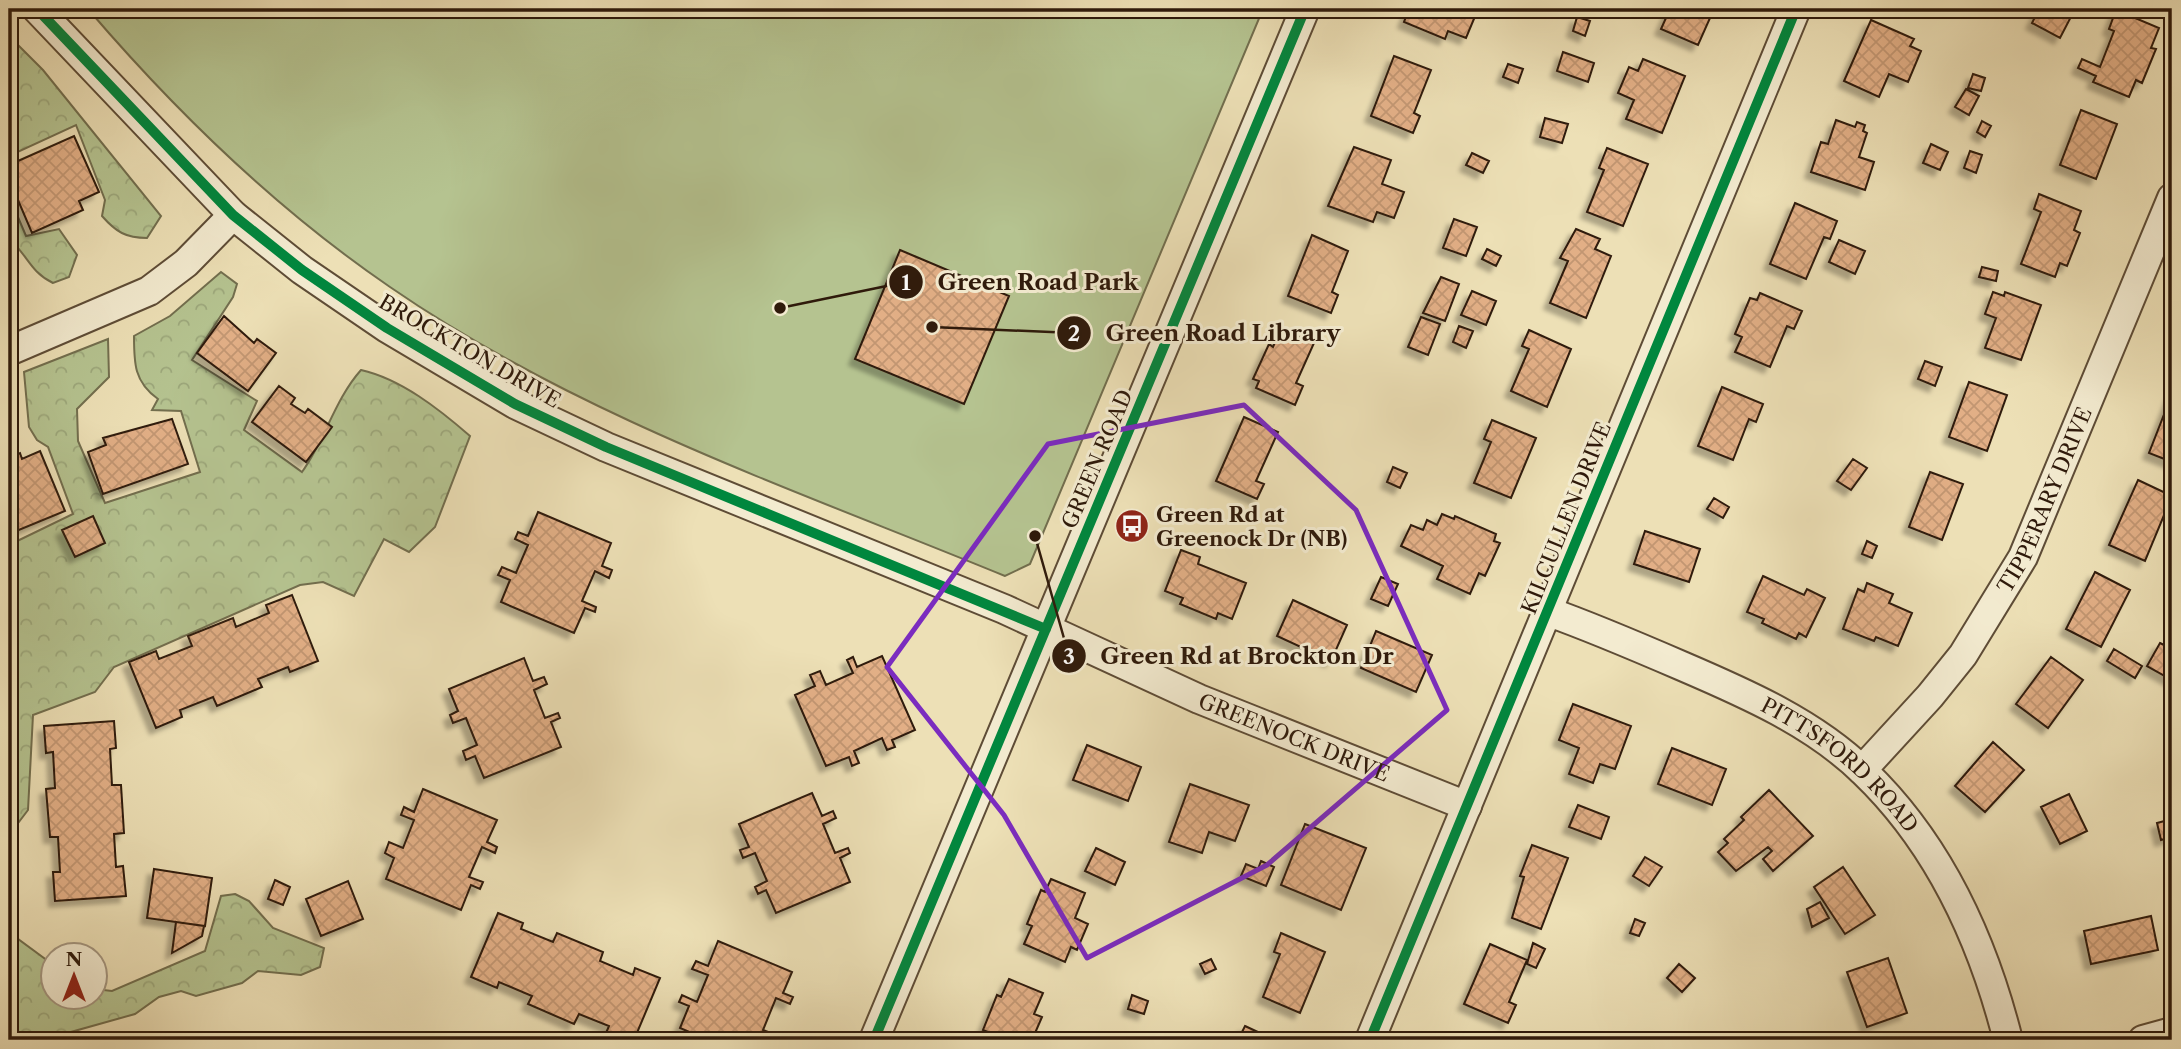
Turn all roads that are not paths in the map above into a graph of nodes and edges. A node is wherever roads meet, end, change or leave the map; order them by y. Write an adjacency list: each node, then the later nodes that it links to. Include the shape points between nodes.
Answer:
1 (37, 9): 5 (street, BROCKTON DRIVE)
2 (1305, 9): 8 (street, GREEN ROAD)
3 (1796, 9): 7 (street, KILCULLEN DRIVE)
4 (2172, 198): 9 (street, TIPPERARY DRIVE, via 2023,557 1963,655)
5 (233, 215): 6 (street, via 186,263 149,291); 8 (street, BROCKTON DRIVE, via 302,270 387,328 515,404 606,447)
6 (9, 351)
7 (1549, 612): 9 (street, PITTSFORD ROAD, via 1729,686 1820,737); 10 (street, KILCULLEN DRIVE)
8 (1046, 629): 10 (street, GREENOCK DRIVE, via 1199,699); 12 (street, GREEN ROAD)
9 (1862, 770): 14 (street, PITTSFORD ROAD, via 1912,827 1947,881 1969,922)
10 (1467, 806): 13 (street, KILCULLEN DRIVE)
11 (2172, 1032): 15 (street)
12 (874, 1040)
13 (1370, 1040)
14 (2008, 1040)
15 (2143, 1040)

